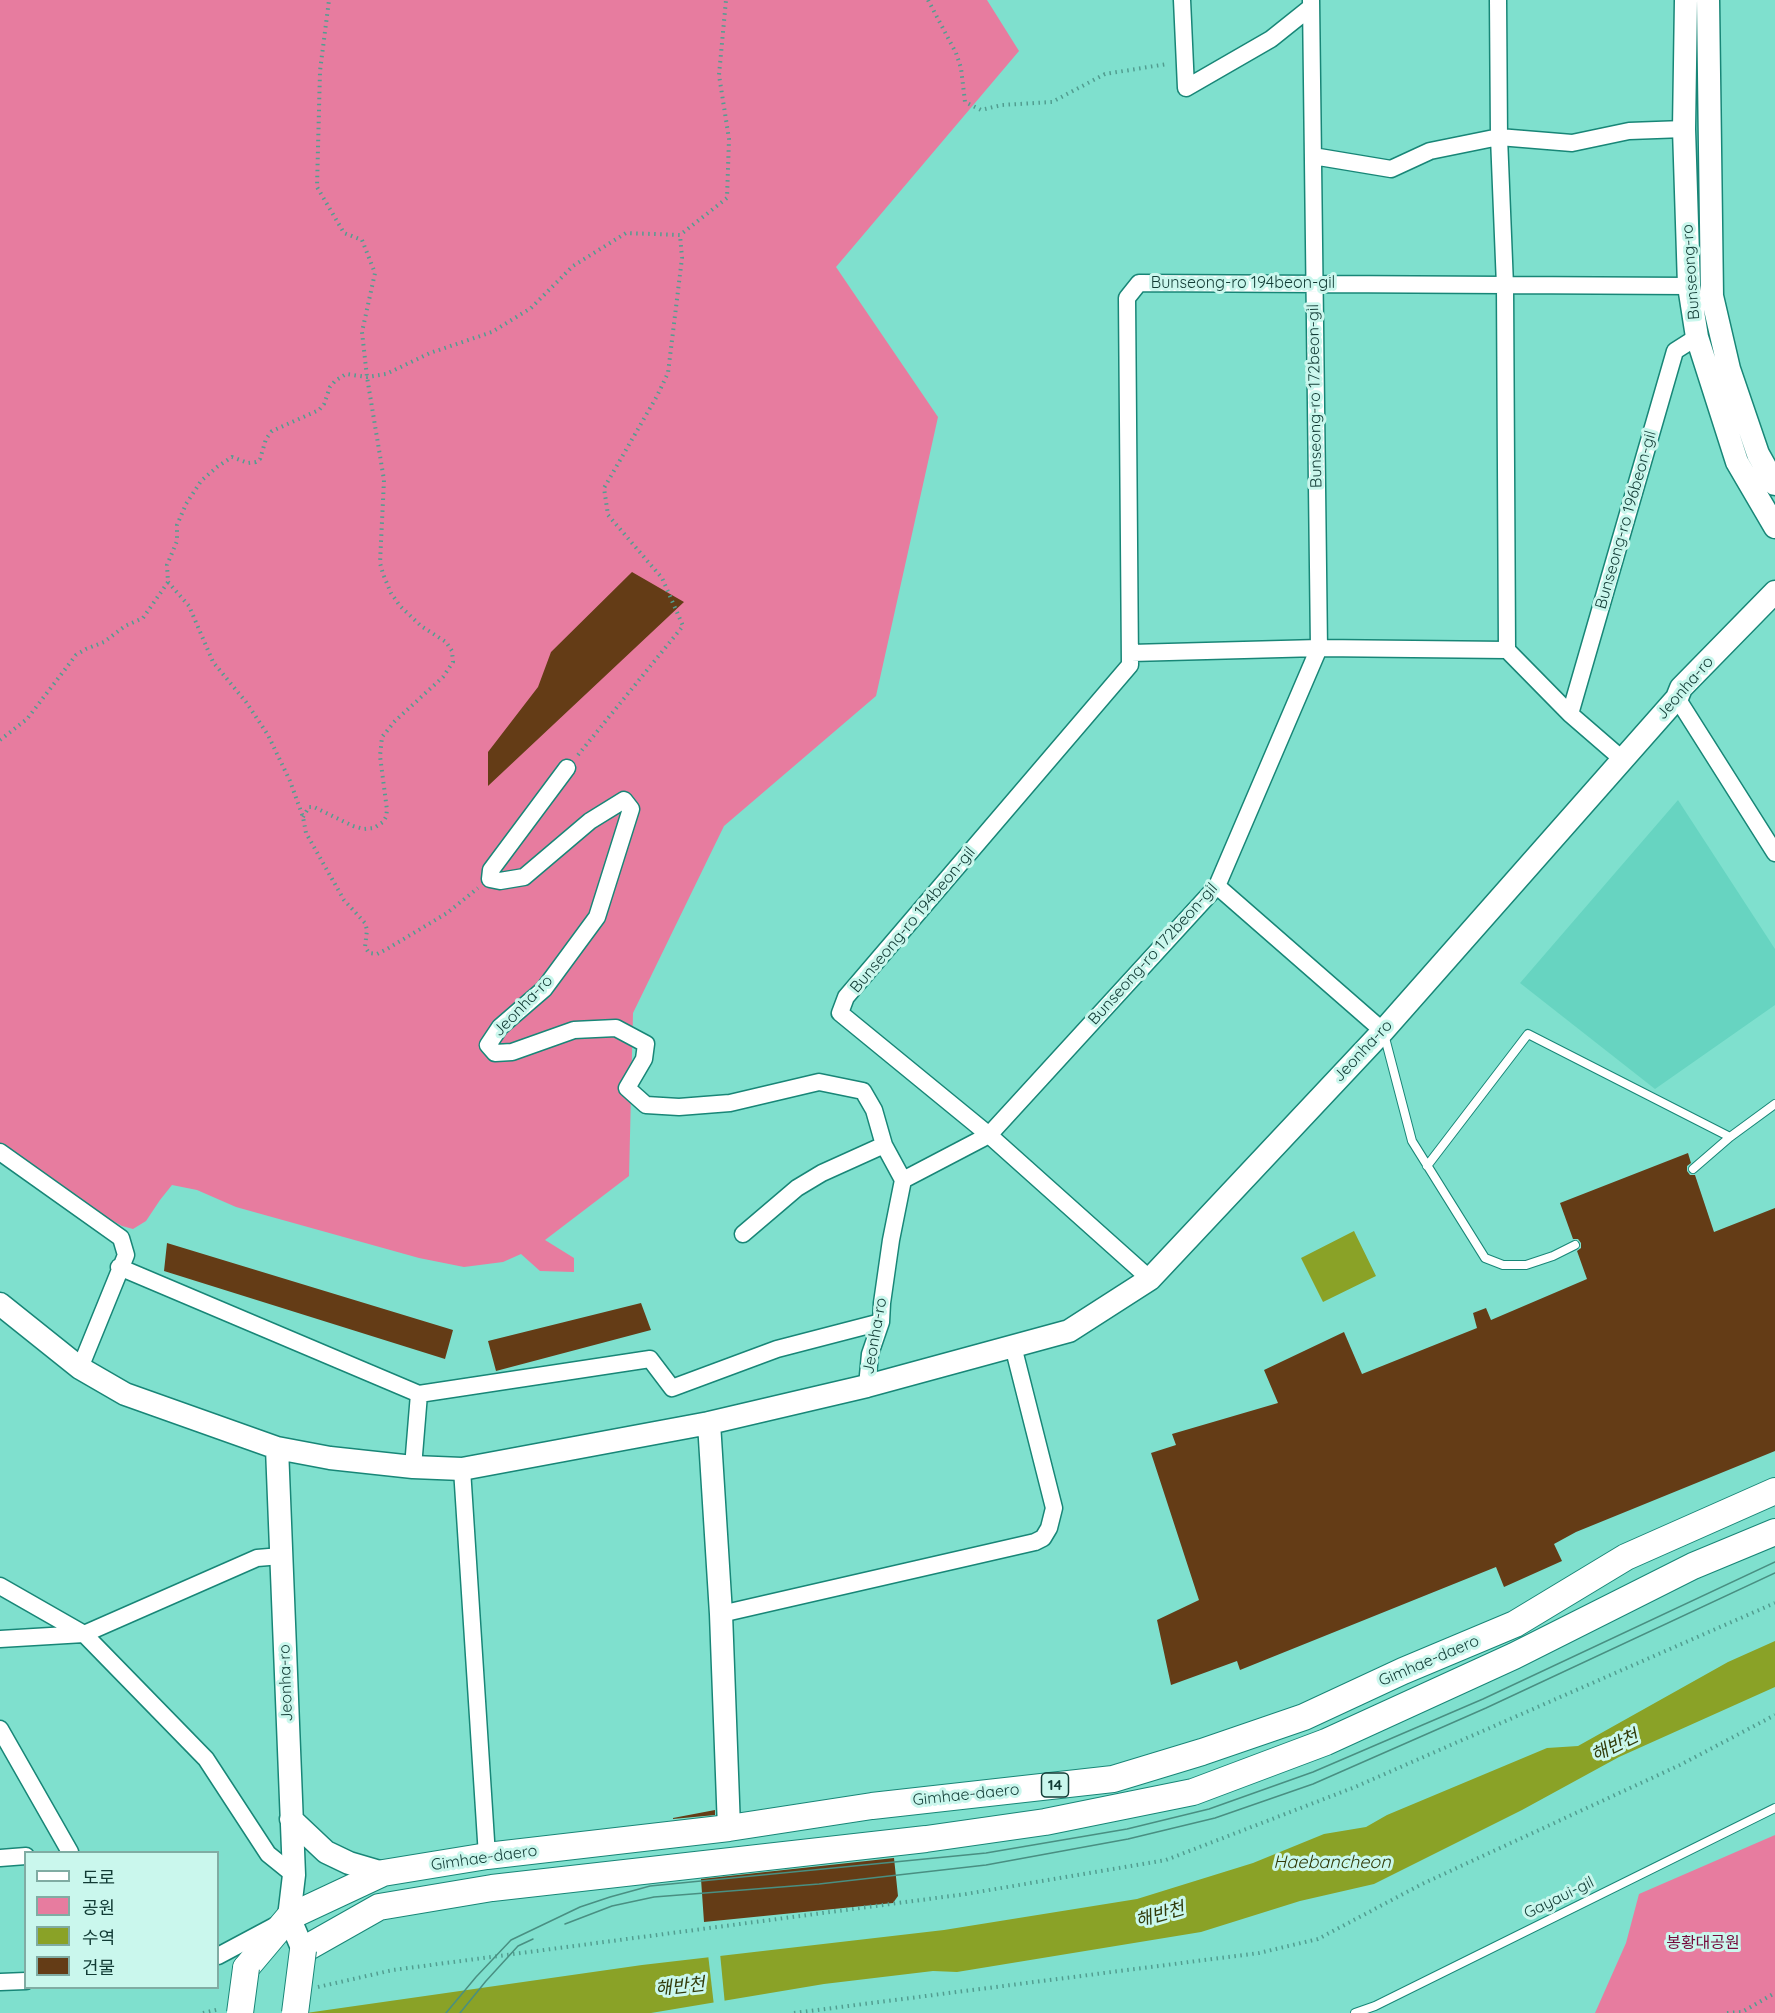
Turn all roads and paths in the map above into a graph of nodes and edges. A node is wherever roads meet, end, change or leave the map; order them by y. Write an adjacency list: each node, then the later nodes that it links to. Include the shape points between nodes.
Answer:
1 (329, 0): 18 (path, via 320,71 317,187 344,233 362,240 375,273 362,332)
2 (726, 0): 13 (path, via 719,75 729,139 727,198)
3 (928, 0): 9 (path, via 956,53 964,102 981,110 1052,102 1104,74)
4 (1182, 0): 9 (street)
5 (1498, 0): 11 (street)
6 (1686, 0): 10 (main road, Bunseong-ro)
7 (1708, 0): 19 (main road, Bunseong-ro, via 1712,297 1729,369 1758,454)
8 (1311, 3): 9 (street, via 1271,39 1186,88); 12 (street, Bunseong-ro 172beon-gil)
9 (1185, 60)
10 (1684, 129): 11 (street, via 1629,131 1572,142); 16 (main road, Bunseong-ro)
11 (1499, 137): 12 (street, via 1431,151 1391,169); 15 (street)
12 (1313, 156): 14 (street, Bunseong-ro 172beon-gil)
13 (680, 235): 18 (path, via 626,232 573,266 531,308 492,332 430,353 386,374); 30 (path, via 682,258 668,373 604,488 608,515 662,578 683,626)
14 (1314, 284): 15 (street, Bunseong-ro 194beon-gil); 23 (street, Bunseong-ro 172beon-gil); 25 (street, Bunseong-ro 194beon-gil, via 1138,283 1127,298)
15 (1505, 286): 16 (street, Bunseong-ro 194beon-gil); 24 (street)
16 (1689, 286): 17 (main road, Bunseong-ro)
17 (1697, 337): 20 (main road, Bunseong-ro, via 1737,462); 27 (street, Bunseong-ro 196beon-gil, via 1675,351)
18 (367, 377): 21 (path, via 346,374 330,387 319,410 272,431 256,462 232,457 201,481 177,525 177,541 167,565); 31 (path, via 384,480 380,551 383,574 400,606 421,627 446,642 453,662 443,677 382,737 380,756 387,810 383,822 364,829 314,807 309,807)
19 (1775, 484)
20 (1775, 527)
21 (168, 582): 28 (path, via 143,618 76,655 27,719); 31 (path, via 197,619 213,662 268,735)
22 (1775, 592): 26 (main road, Jeonha-ro, via 1680,688)
23 (1319, 648): 24 (street); 25 (street); 34 (street, Bunseong-ro 172beon-gil)
24 (1507, 650): 27 (street)
25 (1131, 653): 37 (street, Bunseong-ro 194beon-gil, via 1130,665 846,998 840,1012)
26 (1677, 698): 29 (main road, Jeonha-ro); 32 (street)
27 (1570, 714): 29 (street)
28 (0, 740)
29 (1622, 759): 35 (main road, Jeonha-ro)
30 (567, 768): 33 (street, via 491,870)
31 (303, 817): 33 (path, via 306,833 326,871 365,923 365,947 371,955 447,913)
32 (1775, 853)
33 (490, 879): 39 (street, Jeonha-ro, via 524,877 590,821 624,801 631,809 597,917 544,989 500,1027 488,1045 495,1053 512,1052 574,1029 616,1028 646,1044 644,1059 627,1088 646,1105 679,1107 730,1102 819,1083 863,1091 874,1110)
34 (1217, 886): 35 (street); 37 (street, Bunseong-ro 172beon-gil)
35 (1383, 1031): 41 (lane, via 1412,1141); 47 (main road, Jeonha-ro)
36 (1775, 1104): 38 (lane)
37 (989, 1136): 43 (street); 47 (street, Bunseong-ro 194beon-gil)
38 (1730, 1137): 41 (lane, via 1528,1034); 42 (lane)
39 (884, 1145): 43 (street, Jeonha-ro); 44 (street, via 798,1188)
40 (0, 1152): 46 (street, via 121,1238 126,1255)
41 (1427, 1166): 45 (lane, via 1485,1258 1503,1265 1526,1265)
42 (1693, 1169)
43 (903, 1180): 49 (street, Jeonha-ro)
44 (743, 1234)
45 (1575, 1245)
46 (119, 1267): 51 (street); 53 (street)
47 (1150, 1279): 50 (main road, Jeonha-ro, via 1069,1331)
48 (0, 1304): 51 (main road, Jeonha-ro)
49 (881, 1322): 52 (street, Jeonha-ro, via 870,1354); 53 (street, via 777,1349 672,1388 650,1359)
50 (1013, 1346): 52 (main road, Jeonha-ro); 62 (street, via 1054,1508 1043,1538)
51 (80, 1368): 55 (main road, Jeonha-ro, via 125,1394)
52 (867, 1386): 54 (main road, Jeonha-ro)
53 (419, 1394): 56 (street)
54 (709, 1423): 57 (main road, Jeonha-ro); 62 (main road)
55 (277, 1448): 56 (main road, Jeonha-ro); 60 (main road, Jeonha-ro)
56 (413, 1467): 57 (main road, Jeonha-ro)
57 (462, 1469): 72 (street)
58 (1775, 1491): 69 (main road, Gimhae-daero / 14, via 1626,1557 1515,1624 1304,1717 1202,1752 1113,1779 872,1806)
59 (1775, 1532): 77 (main road, Gimhae-daero, via 1693,1566 1514,1656 1326,1742 1194,1792 1045,1822 950,1836 504,1887 379,1907)
60 (281, 1556): 63 (street, via 257,1558); 68 (main road, Jeonha-ro)
61 (0, 1586): 63 (street)
62 (721, 1614): 69 (main road)
63 (84, 1634): 64 (street); 75 (street, via 206,1759 268,1854)
64 (0, 1639)
65 (1775, 1715): 84 (path, via 1680,1765 1422,1884 1318,1939 1259,1953)
66 (3, 1738): 70 (street)
67 (1775, 1808): 85 (lane, Gayaui-gil)
68 (291, 1819): 74 (main road, via 326,1852); 75 (main road, Jeonha-ro)
69 (729, 1828): 72 (main road, Gimhae-daero / 14)
70 (68, 1851)
71 (24, 1856): 73 (street)
72 (488, 1856): 74 (main road, Gimhae-daero / 14)
73 (0, 1858)
74 (383, 1873): 76 (main road, Gimhae-daero / 14)
75 (294, 1875): 76 (main road, Jeonha-ro)
76 (289, 1917): 77 (main road); 78 (street); 82 (main road, 14, bridge, via 246,1968)
77 (303, 1950): 83 (main road, bridge)
78 (219, 1955)
79 (24, 1981): 80 (street)
80 (0, 1982)
81 (1775, 1993): 86 (path, via 1742,2012)
82 (240, 2013)
83 (296, 2013)
84 (794, 2013)
85 (1355, 2013)
86 (1726, 2013)

